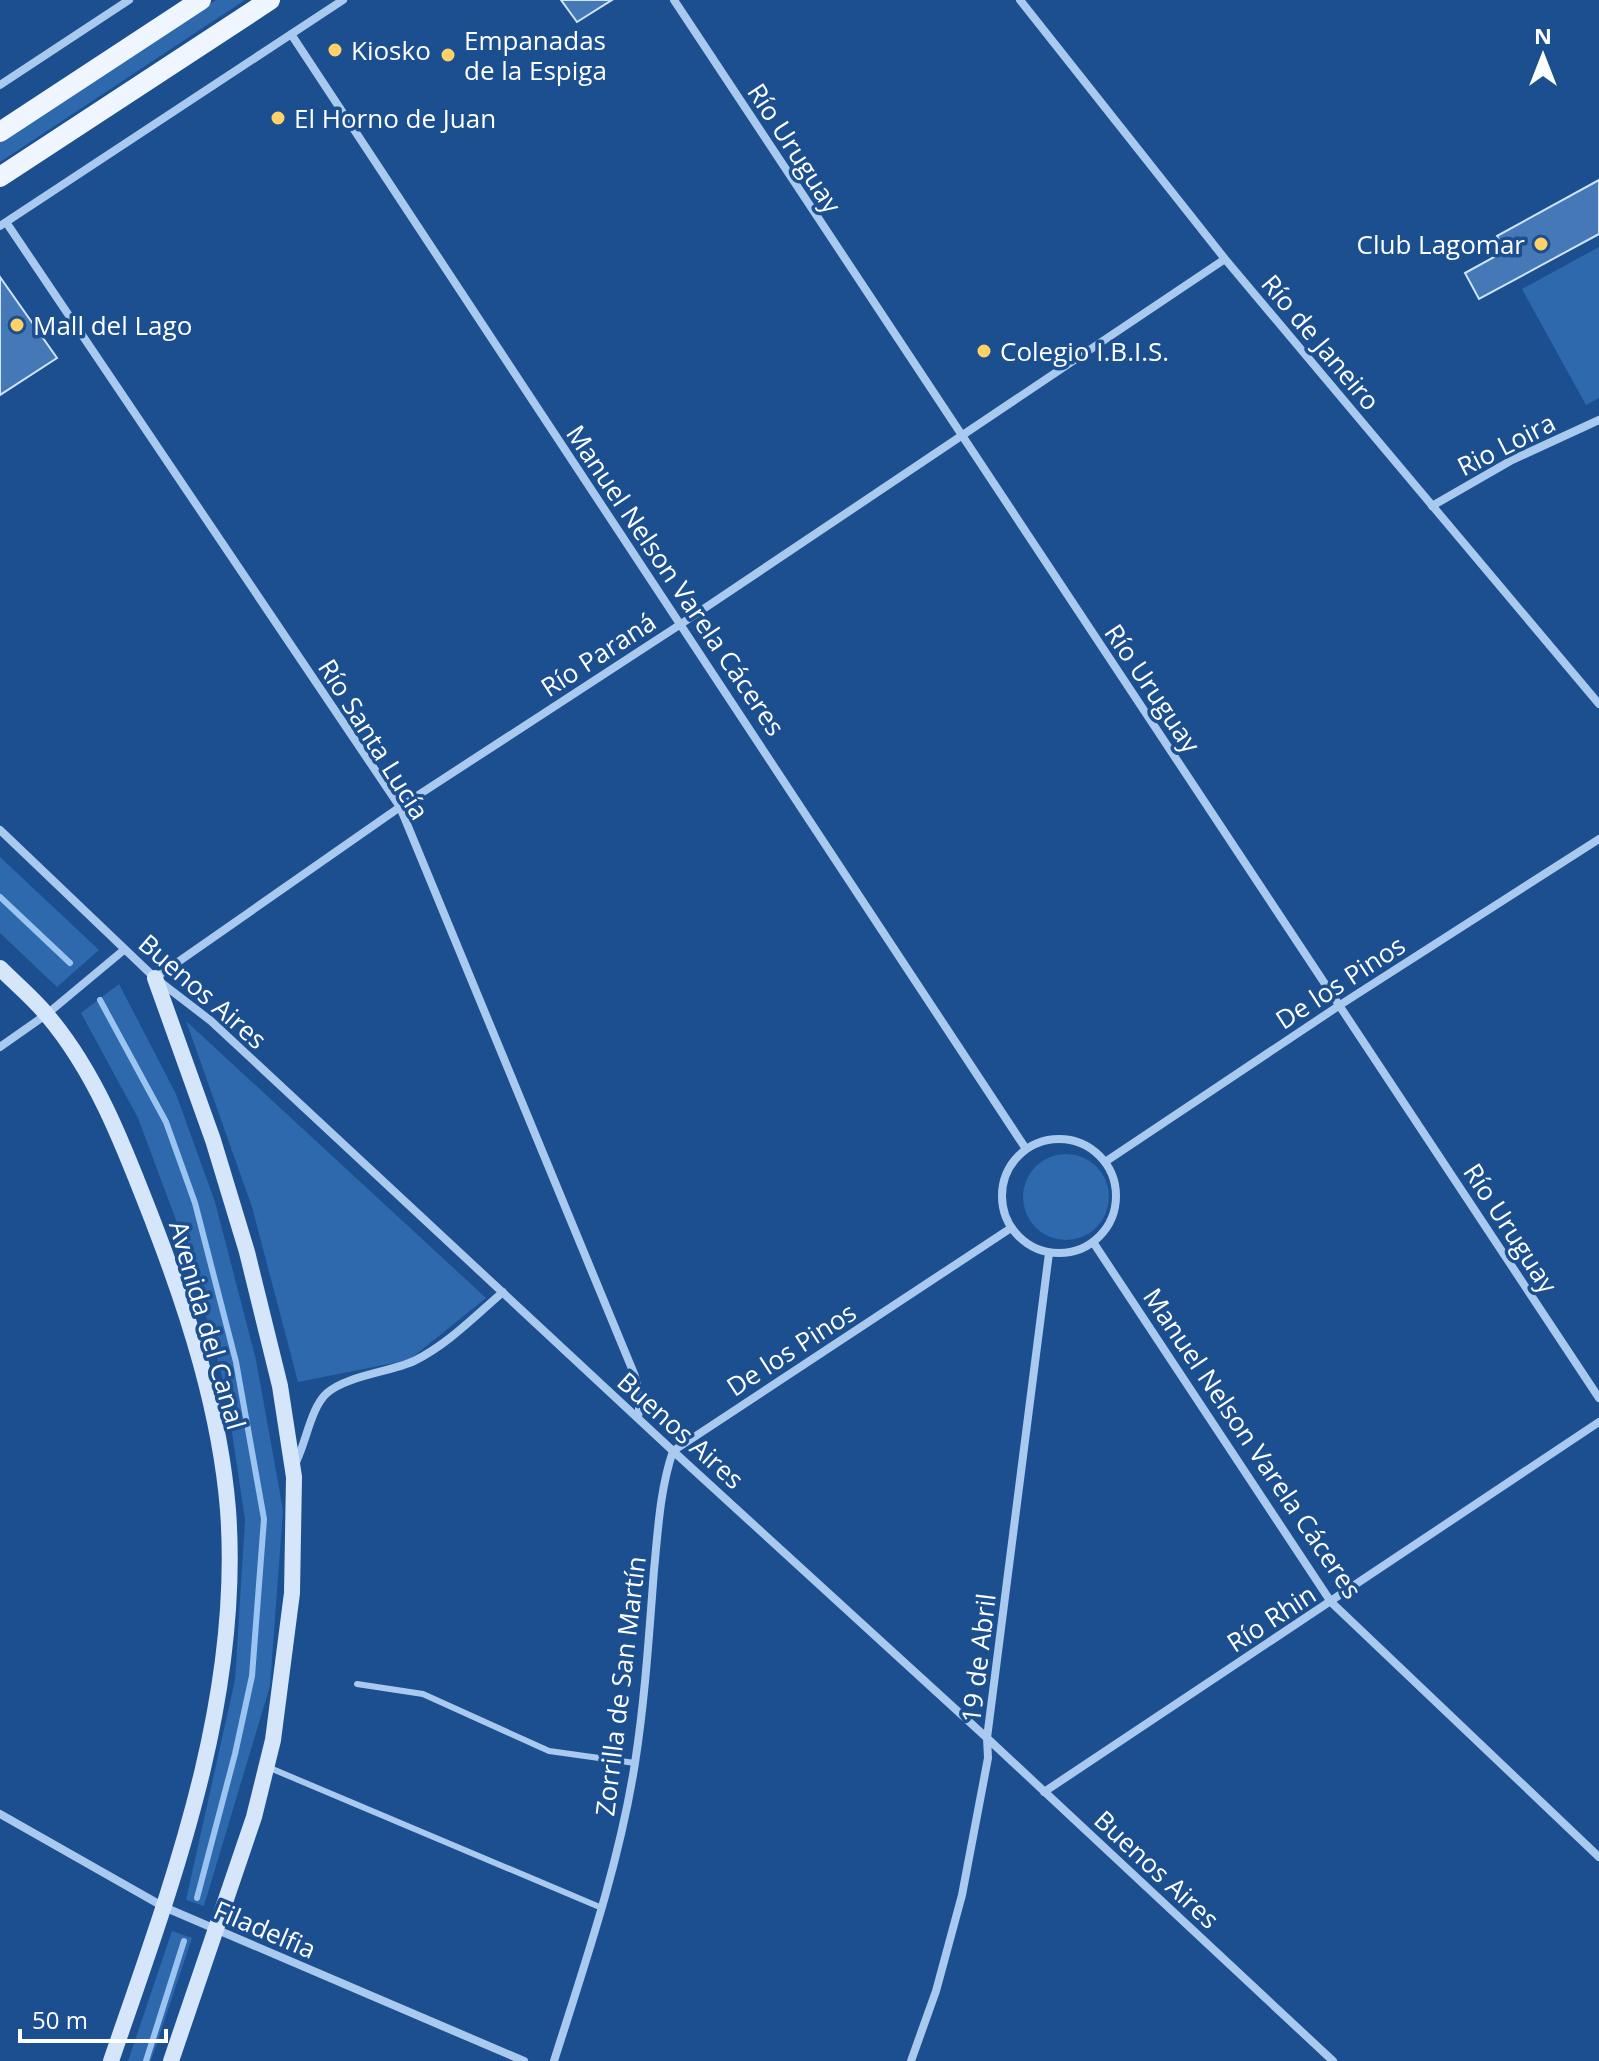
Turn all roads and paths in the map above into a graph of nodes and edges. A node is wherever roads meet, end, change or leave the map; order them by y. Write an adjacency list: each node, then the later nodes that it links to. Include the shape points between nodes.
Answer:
1 (129, 0): 8 (street)
2 (201, 0): 9 (main road)
3 (270, 0): 10 (main road)
4 (343, 0): 7 (street)
5 (674, 0): 14 (street, Río Uruguay)
6 (1020, 0): 12 (street, Río de Janeiro)
7 (291, 34): 11 (street); 16 (street, Manuel Nelson Varela Cáceres)
8 (0, 85)
9 (0, 132)
10 (0, 177)
11 (3, 224): 18 (street, Río Santa Lucía)
12 (1225, 259): 14 (street, Río Paraná); 15 (street, Río de Janeiro)
13 (1599, 420): 15 (street, Rio Loira, via 1512,460)
14 (961, 436): 16 (street, Río Paraná); 24 (street, Río Uruguay)
15 (1432, 506): 17 (street, Río de Janeiro)
16 (681, 624): 18 (street, Río Paraná); 27 (street, Manuel Nelson Varela Cáceres)
17 (1599, 704)
18 (400, 807): 23 (street, Río Paraná); 34 (street, Río Santa Lucía, via 635,1376)
19 (0, 830): 21 (street, Buenos Aires)
20 (1599, 839): 24 (street, De los Pinos)
21 (125, 949): 23 (street, Buenos Aires); 25 (street)
22 (0, 968): 25 (street, Avenida del Canal)
23 (155, 978): 32 (street, Buenos Aires, via 211,1021); 37 (street, Avenida del Canal, via 247,1252 280,1386)
24 (1340, 1005): 28 (street, De los Pinos); 33 (street, Río Uruguay)
25 (47, 1014): 26 (street); 46 (street, Avenida del Canal, via 111,1117 173,1274 215,1419 224,1480 227,1595 220,1684 202,1773)
26 (0, 1047)
27 (1026, 1149): 28 (street, via 1060,1139 1093,1150); 29 (street, via 1013,1161 1001,1194)
28 (1105, 1162): 30 (street, via 1115,1187 1114,1213)
29 (1011, 1228): 31 (street, via 1021,1240); 36 (street, De los Pinos)
30 (1093, 1242): 31 (street, via 1080,1250); 38 (street, Manuel Nelson Varela Cáceres)
31 (1049, 1253): 40 (street, 19 de Abril)
32 (503, 1292): 34 (street, Buenos Aires); 37 (street, via 419,1358 328,1392 316,1406)
33 (1599, 1398)
34 (638, 1418): 36 (street, Buenos Aires)
35 (1599, 1422): 38 (street, Río Rhin)
36 (673, 1451): 40 (street, Buenos Aires); 41 (street, Zorrilla de San Martín, via 659,1519)
37 (293, 1468): 42 (street, Avenida del Canal, via 292,1593)
38 (1331, 1602): 43 (street, Río Rhin); 45 (street, Manuel Nelson Varela Cáceres)
39 (357, 1684): 41 (lane, via 423,1694 549,1751)
40 (987, 1738): 43 (street, Buenos Aires); 53 (street, 19 de Abril, via 988,1758 962,1895)
41 (635, 1763): 47 (street, Zorrilla de San Martín)
42 (266, 1767): 47 (lane); 48 (street, Avenida del Canal)
43 (1044, 1792): 54 (street, Buenos Aires)
44 (0, 1814): 46 (street, Filadelfia)
45 (1599, 1857)
46 (164, 1907): 48 (street, Filadelfia); 49 (street, Avenida del Canal)
47 (602, 1908): 52 (street, Zorrilla de San Martín)
48 (216, 1929): 50 (street, Avenida del Canal); 51 (street, Filadelfia)
49 (111, 2061)
50 (171, 2061)
51 (524, 2061)
52 (554, 2061)
53 (911, 2061)
54 (1333, 2061)

